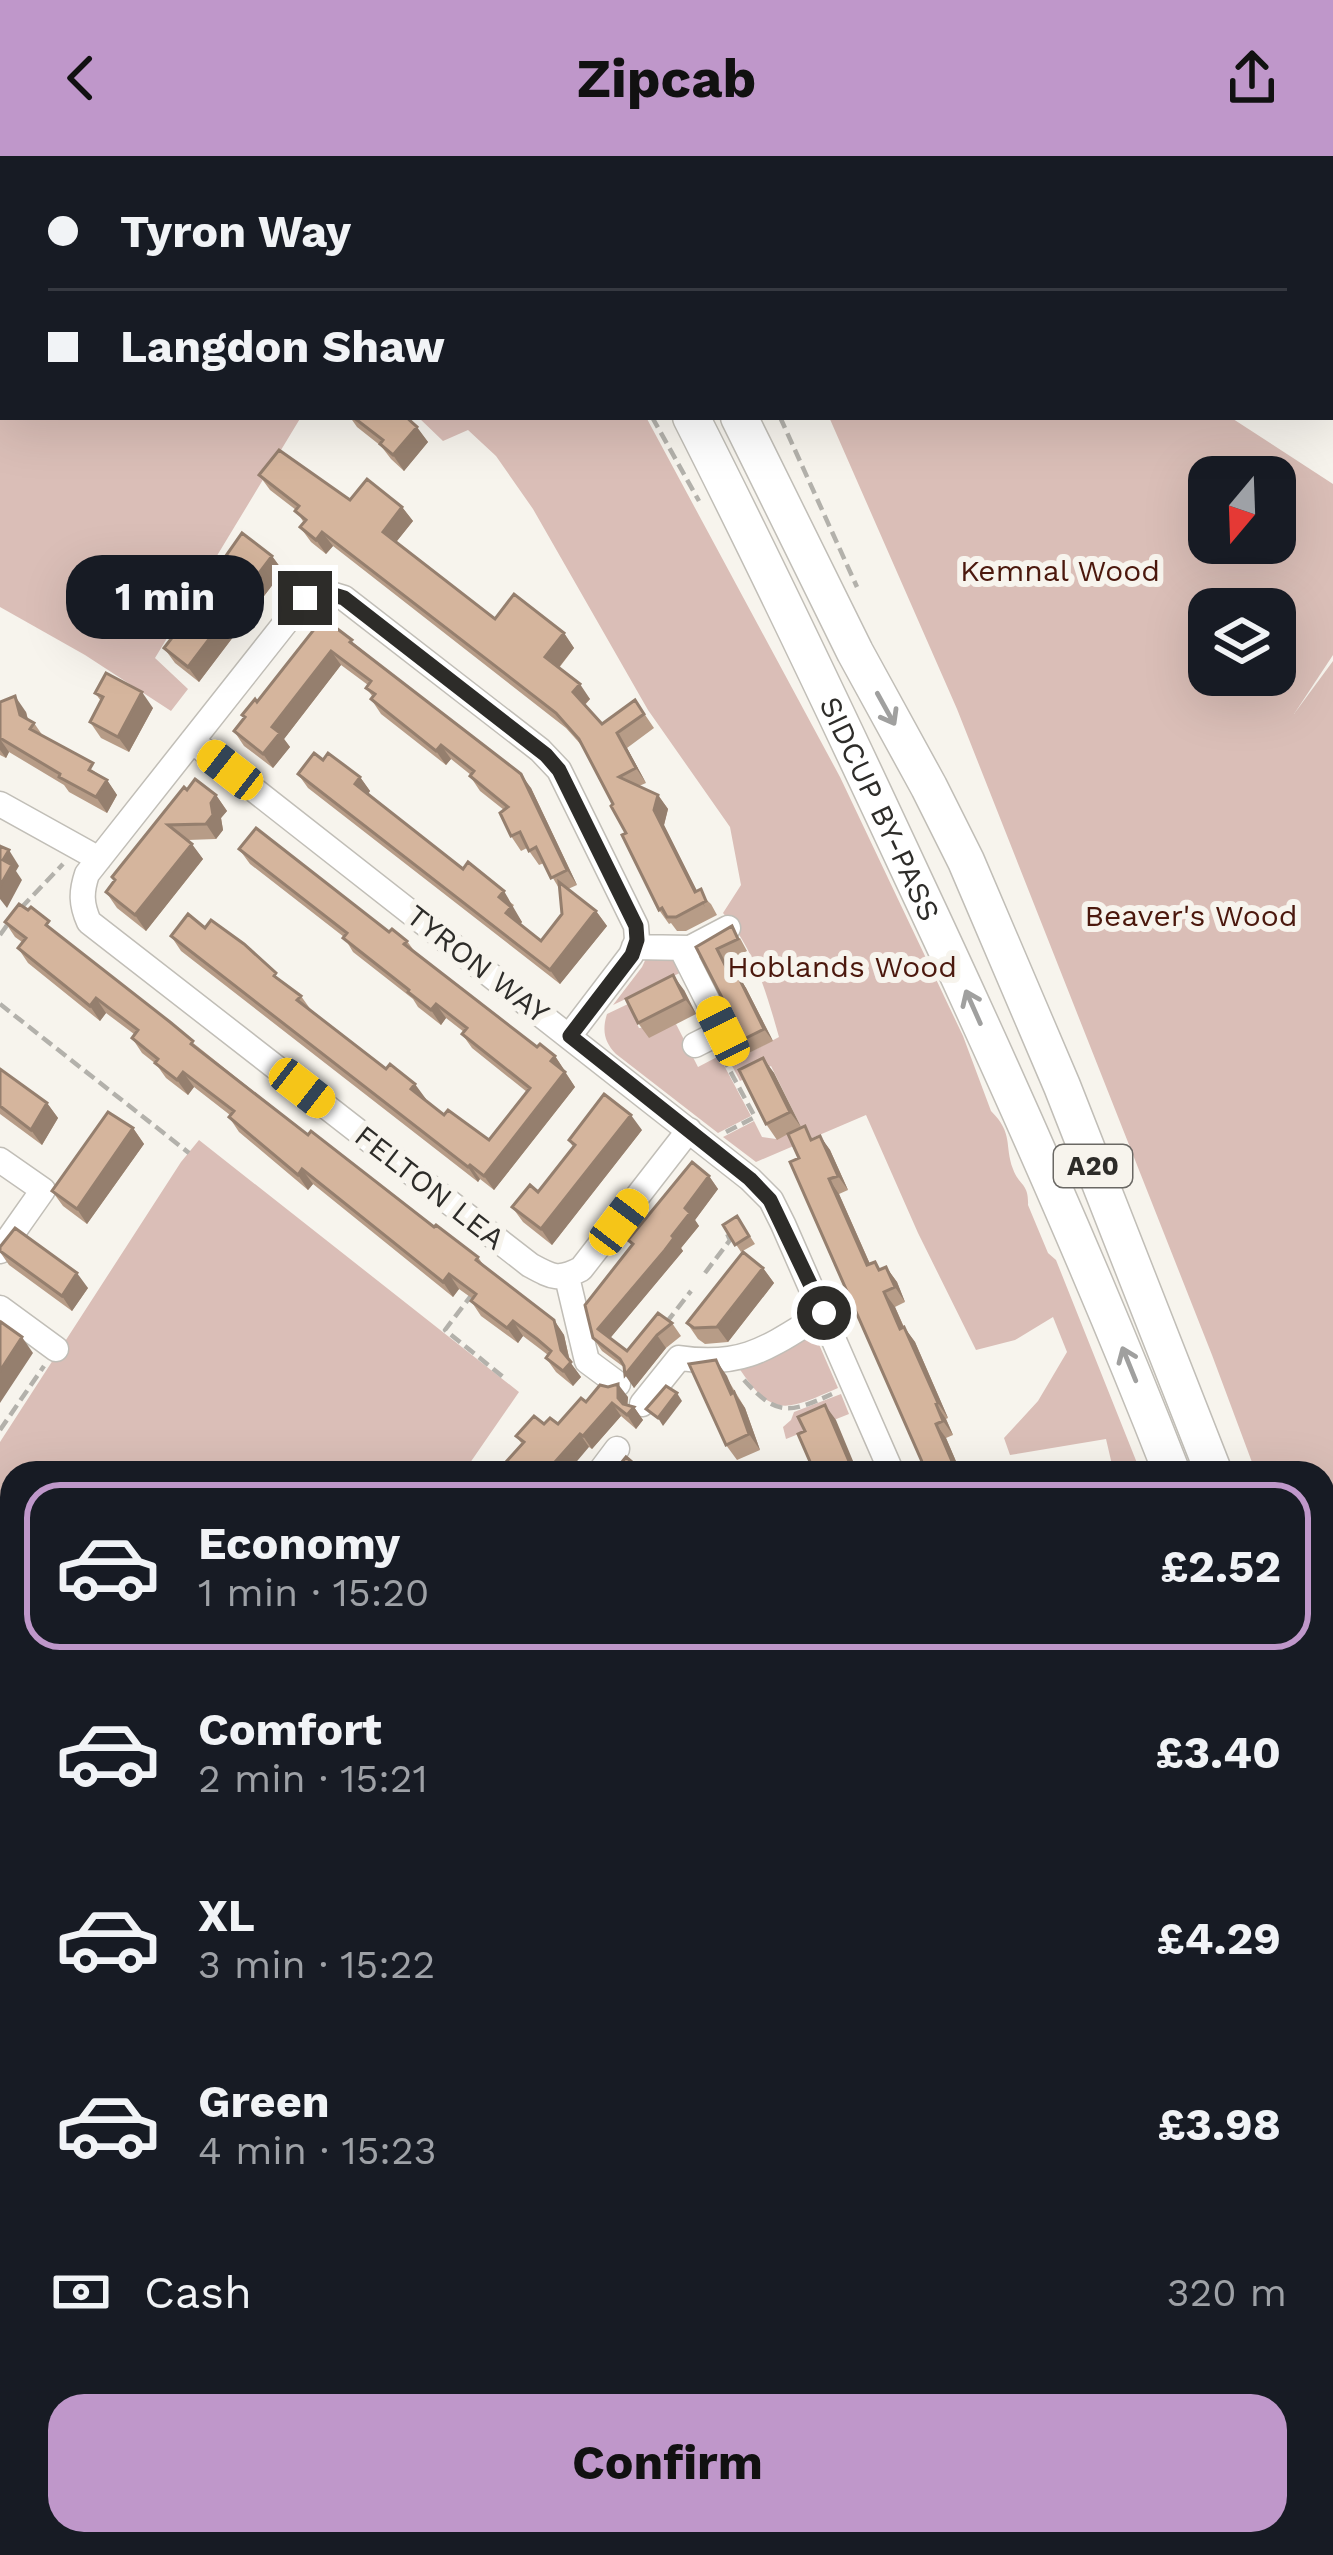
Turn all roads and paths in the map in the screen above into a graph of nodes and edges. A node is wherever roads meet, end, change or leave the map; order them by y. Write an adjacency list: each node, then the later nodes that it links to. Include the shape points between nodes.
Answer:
1 (670, 420): 6 (highway, A20)
2 (692, 420): 6 (highway, SIDCUP BY-PASS / A20)
3 (741, 420): 5 (highway, SIDCUP BY-PASS / A20)
4 (754, 420): 5 (highway, A20)
5 (854, 652): 41 (highway, SIDCUP BY-PASS / A20, one-way to 41, via 966,861)
6 (844, 730): 40 (highway, SIDCUP BY-PASS / A20, one-way to 6, via 1067,1216)
7 (192, 741): 9 (street); 12 (street, via 305,598 344,598 559,770 636,926); 15 (street, TYRON WAY)
8 (0, 804): 9 (street)
9 (90, 854): 11 (path, via 56,869); 22 (street, FELTON LEA, via 82,889 89,922)
10 (728, 928): 13 (street)
11 (0, 935)
12 (634, 947): 13 (street); 15 (street)
13 (681, 948): 16 (street, via 723,1031)
14 (0, 1004): 19 (path)
15 (570, 1036): 18 (street, TYRON WAY)
16 (695, 1045)
17 (730, 1072): 18 (path, via 755,1117)
18 (697, 1137): 21 (street, TYRON WAY); 25 (street)
19 (189, 1153)
20 (0, 1160): 23 (street, via 43,1190)
21 (772, 1203): 24 (path, via 726,1231 730,1240); 28 (street, TYRON WAY)
22 (509, 1248): 25 (street, FELTON LEA, via 550,1276); 32 (path, via 445,1330)
23 (0, 1251)
24 (705, 1273)
25 (567, 1277): 33 (street, via 587,1361)
26 (691, 1291): 29 (path)
27 (0, 1308): 30 (street)
28 (824, 1313): 31 (street); 34 (street, TYRON WAY)
29 (662, 1328)
30 (56, 1348): 36 (path)
31 (731, 1360): 34 (path, via 758,1396 784,1410); 35 (street, via 679,1358)
32 (507, 1380)
33 (618, 1384)
34 (854, 1385): 39 (street, TYRON WAY)
35 (642, 1404)
36 (0, 1430)
37 (617, 1449): 38 (street)
38 (608, 1461)
39 (887, 1461)
40 (1167, 1461)
41 (1209, 1461)

